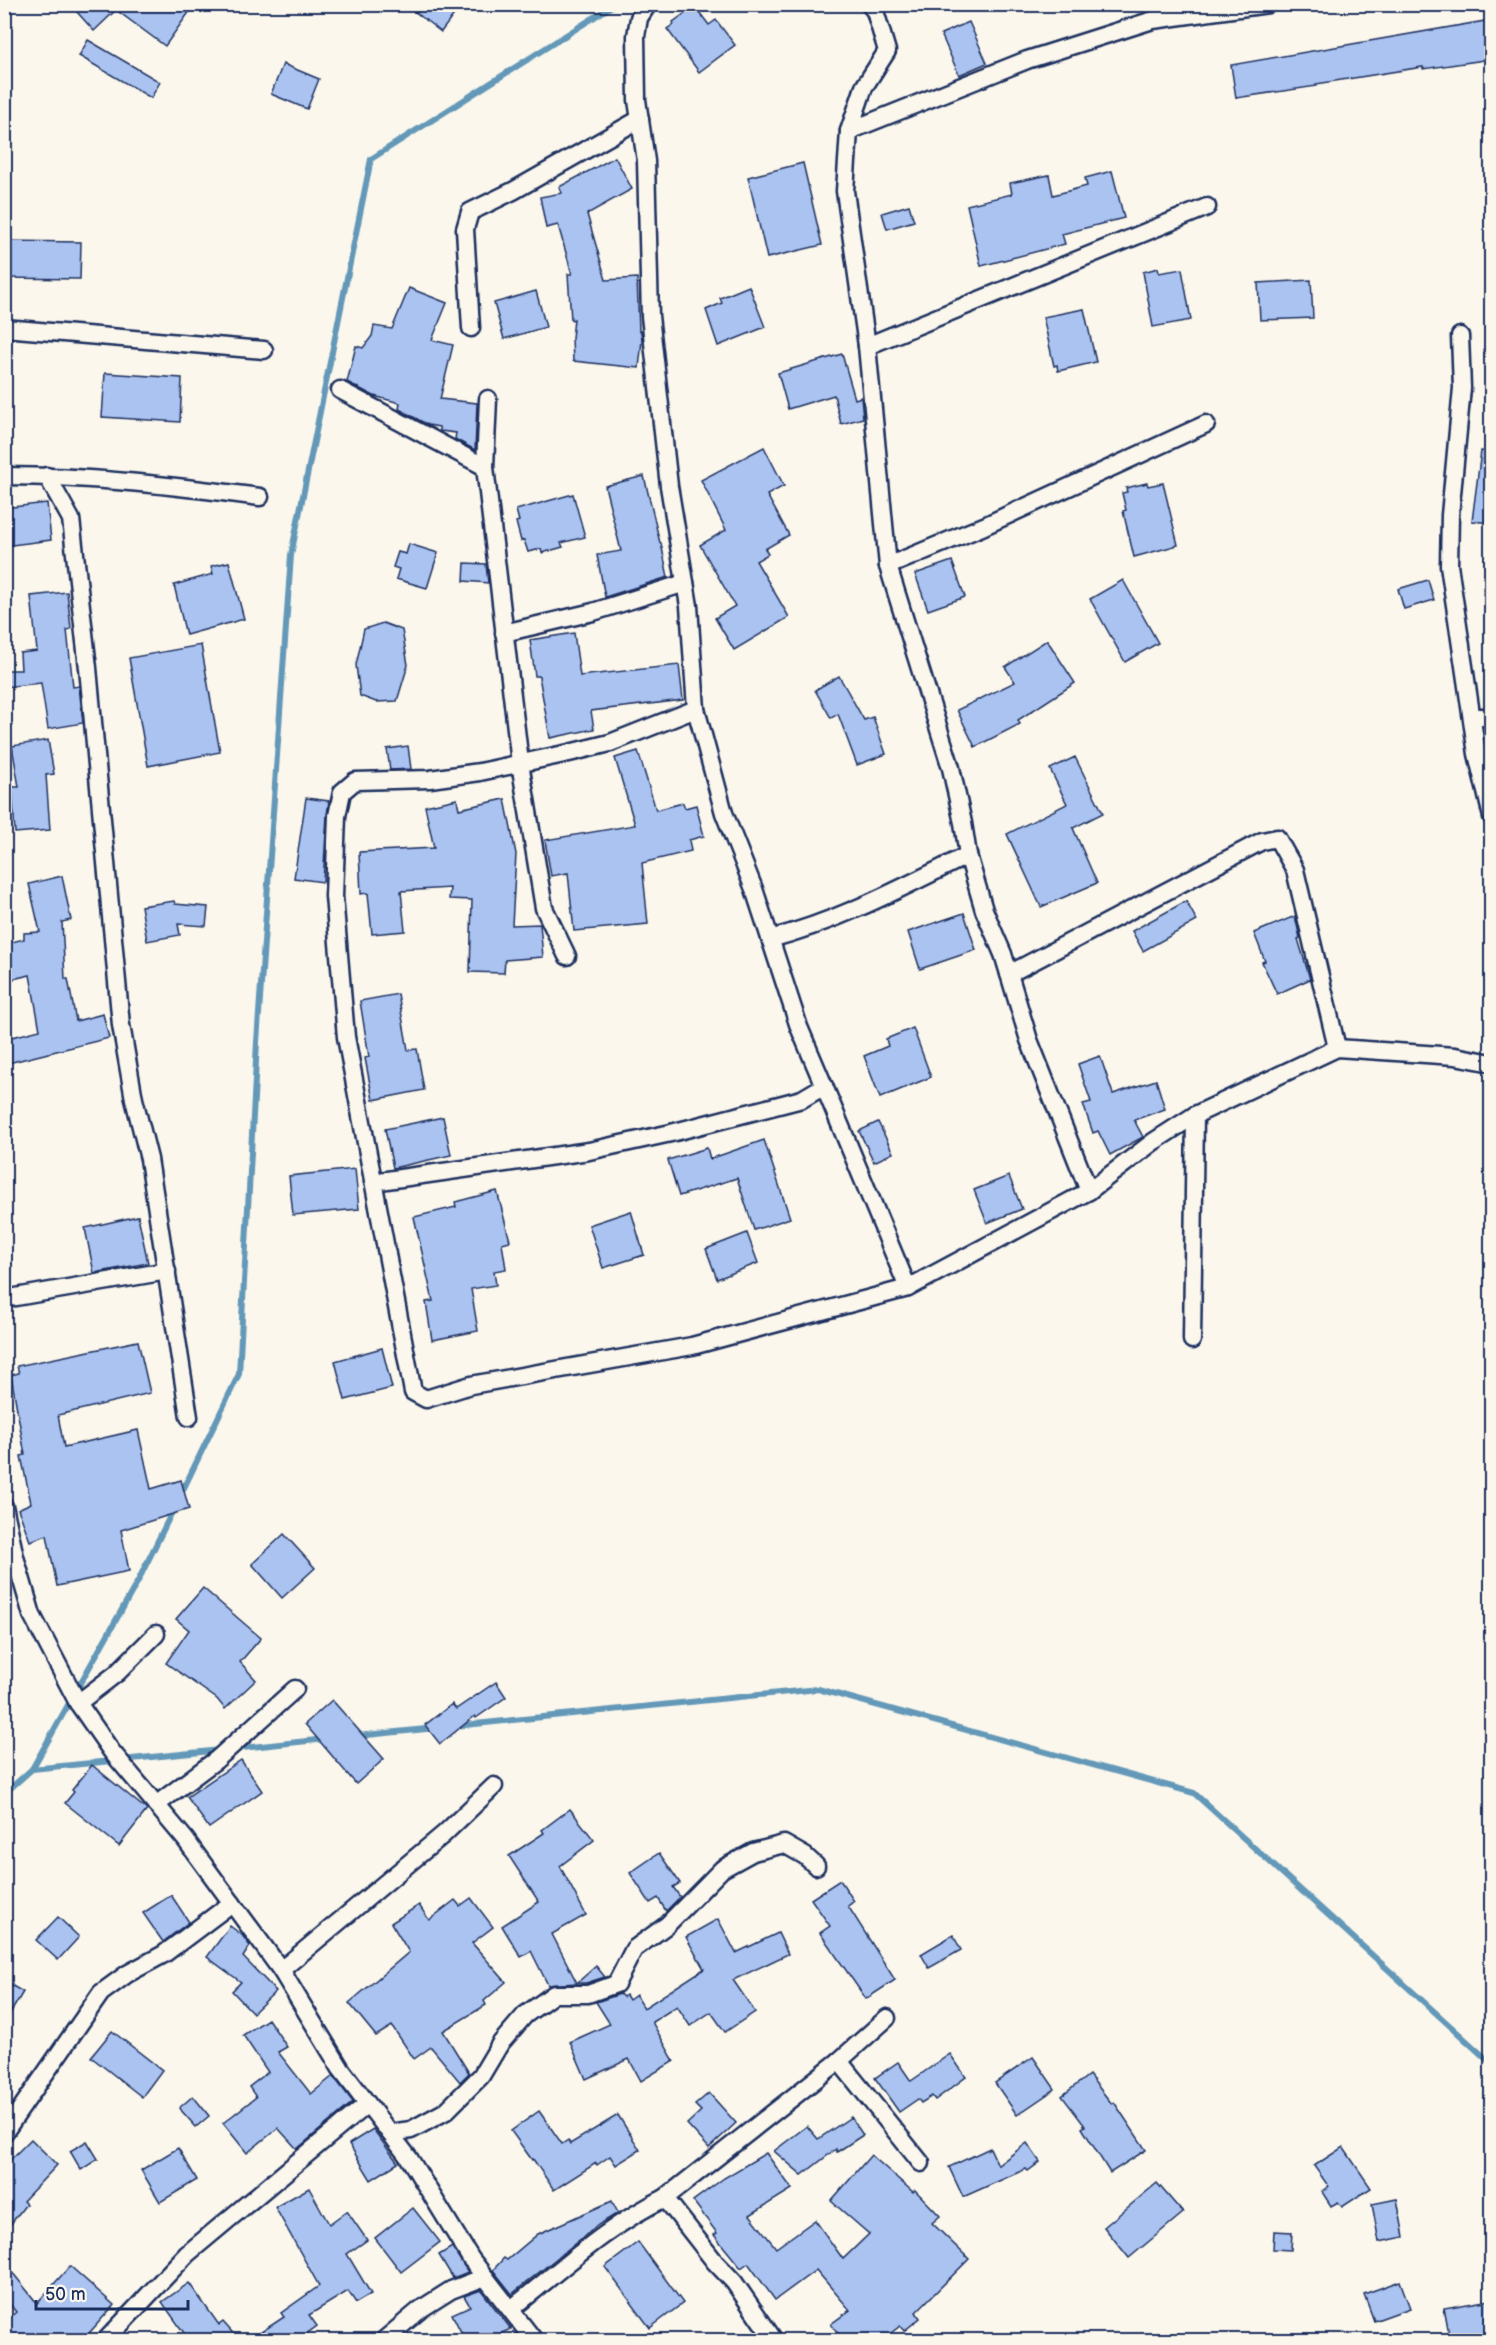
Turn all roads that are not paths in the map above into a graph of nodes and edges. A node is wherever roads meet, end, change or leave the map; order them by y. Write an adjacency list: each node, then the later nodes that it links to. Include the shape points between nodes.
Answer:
1 (648, 4): 4 (street, via 639,18 636,36)
2 (869, 4): 5 (street, via 875,11 887,51 864,87)
3 (1268, 4): 5 (street, via 1153,20 1027,60)
4 (640, 119): 8 (street, via 470,212 465,229); 20 (street, via 646,161 653,352)
5 (849, 131): 10 (street, via 845,191)
6 (1207, 207): 10 (street)
7 (4, 328): 11 (street)
8 (471, 328)
9 (1460, 336): 23 (street, via 1461,388 1449,565)
10 (867, 346): 19 (street)
11 (264, 350)
12 (340, 390): 15 (street)
13 (488, 399): 15 (street)
14 (1206, 424): 19 (street)
15 (485, 467): 21 (street)
16 (4, 476): 17 (street)
17 (47, 476): 18 (street); 37 (street, via 71,519 121,1025)
18 (260, 497)
19 (888, 566): 27 (street, via 951,768)
20 (685, 583): 21 (street, via 592,612); 22 (street)
21 (504, 633): 25 (street)
22 (696, 709): 25 (street, via 610,743); 28 (street, via 724,813)
23 (1472, 717): 24 (street); 26 (street)
24 (1491, 717)
25 (520, 763): 29 (street, via 544,908); 35 (street, via 430,779 355,781 342,792 337,816 334,896 346,1037)
26 (1491, 817)
27 (968, 855): 28 (street, via 857,910); 30 (street)
28 (770, 939): 33 (street, via 799,1027)
29 (567, 956)
30 (1009, 974): 31 (street, via 1262,841 1277,838 1295,870); 36 (street, via 1029,1040)
31 (1337, 1048): 32 (street, via 1455,1056); 34 (street)
32 (1491, 1063)
33 (824, 1086): 35 (street, via 802,1099 589,1151); 38 (street)
34 (1195, 1115): 36 (street); 40 (street)
35 (373, 1182): 38 (street, via 413,1392 426,1399 471,1385 692,1346)
36 (1089, 1191): 38 (street)
37 (167, 1271): 39 (street); 41 (street)
38 (908, 1288)
39 (4, 1299)
40 (1192, 1340)
41 (189, 1417)
42 (4, 1506): 45 (street, via 32,1615)
43 (156, 1634): 45 (street)
44 (295, 1689): 47 (street, via 216,1760)
45 (78, 1703): 47 (street)
46 (494, 1786): 50 (street, via 444,1834)
47 (156, 1805): 49 (street)
48 (816, 1866): 55 (street, via 784,1844 753,1852 722,1869 667,1925 634,1948 616,1984 588,1994 554,1994 525,2015 500,2044 481,2076 446,2111 411,2130)
49 (232, 1903): 50 (street); 54 (street, via 164,1954 101,1993)
50 (281, 1970): 53 (street, via 341,2069)
51 (887, 2018): 52 (street)
52 (839, 2061): 56 (street); 57 (street)
53 (368, 2104): 55 (street); 60 (street, via 186,2254)
54 (4, 2133)
55 (390, 2133): 58 (street)
56 (921, 2163)
57 (665, 2198): 59 (street, via 618,2224); 63 (street, via 734,2282)
58 (485, 2277): 59 (street); 61 (street, via 451,2290)
59 (511, 2309): 62 (street)
60 (113, 2338)
61 (384, 2340)
62 (534, 2340)
63 (774, 2340)

